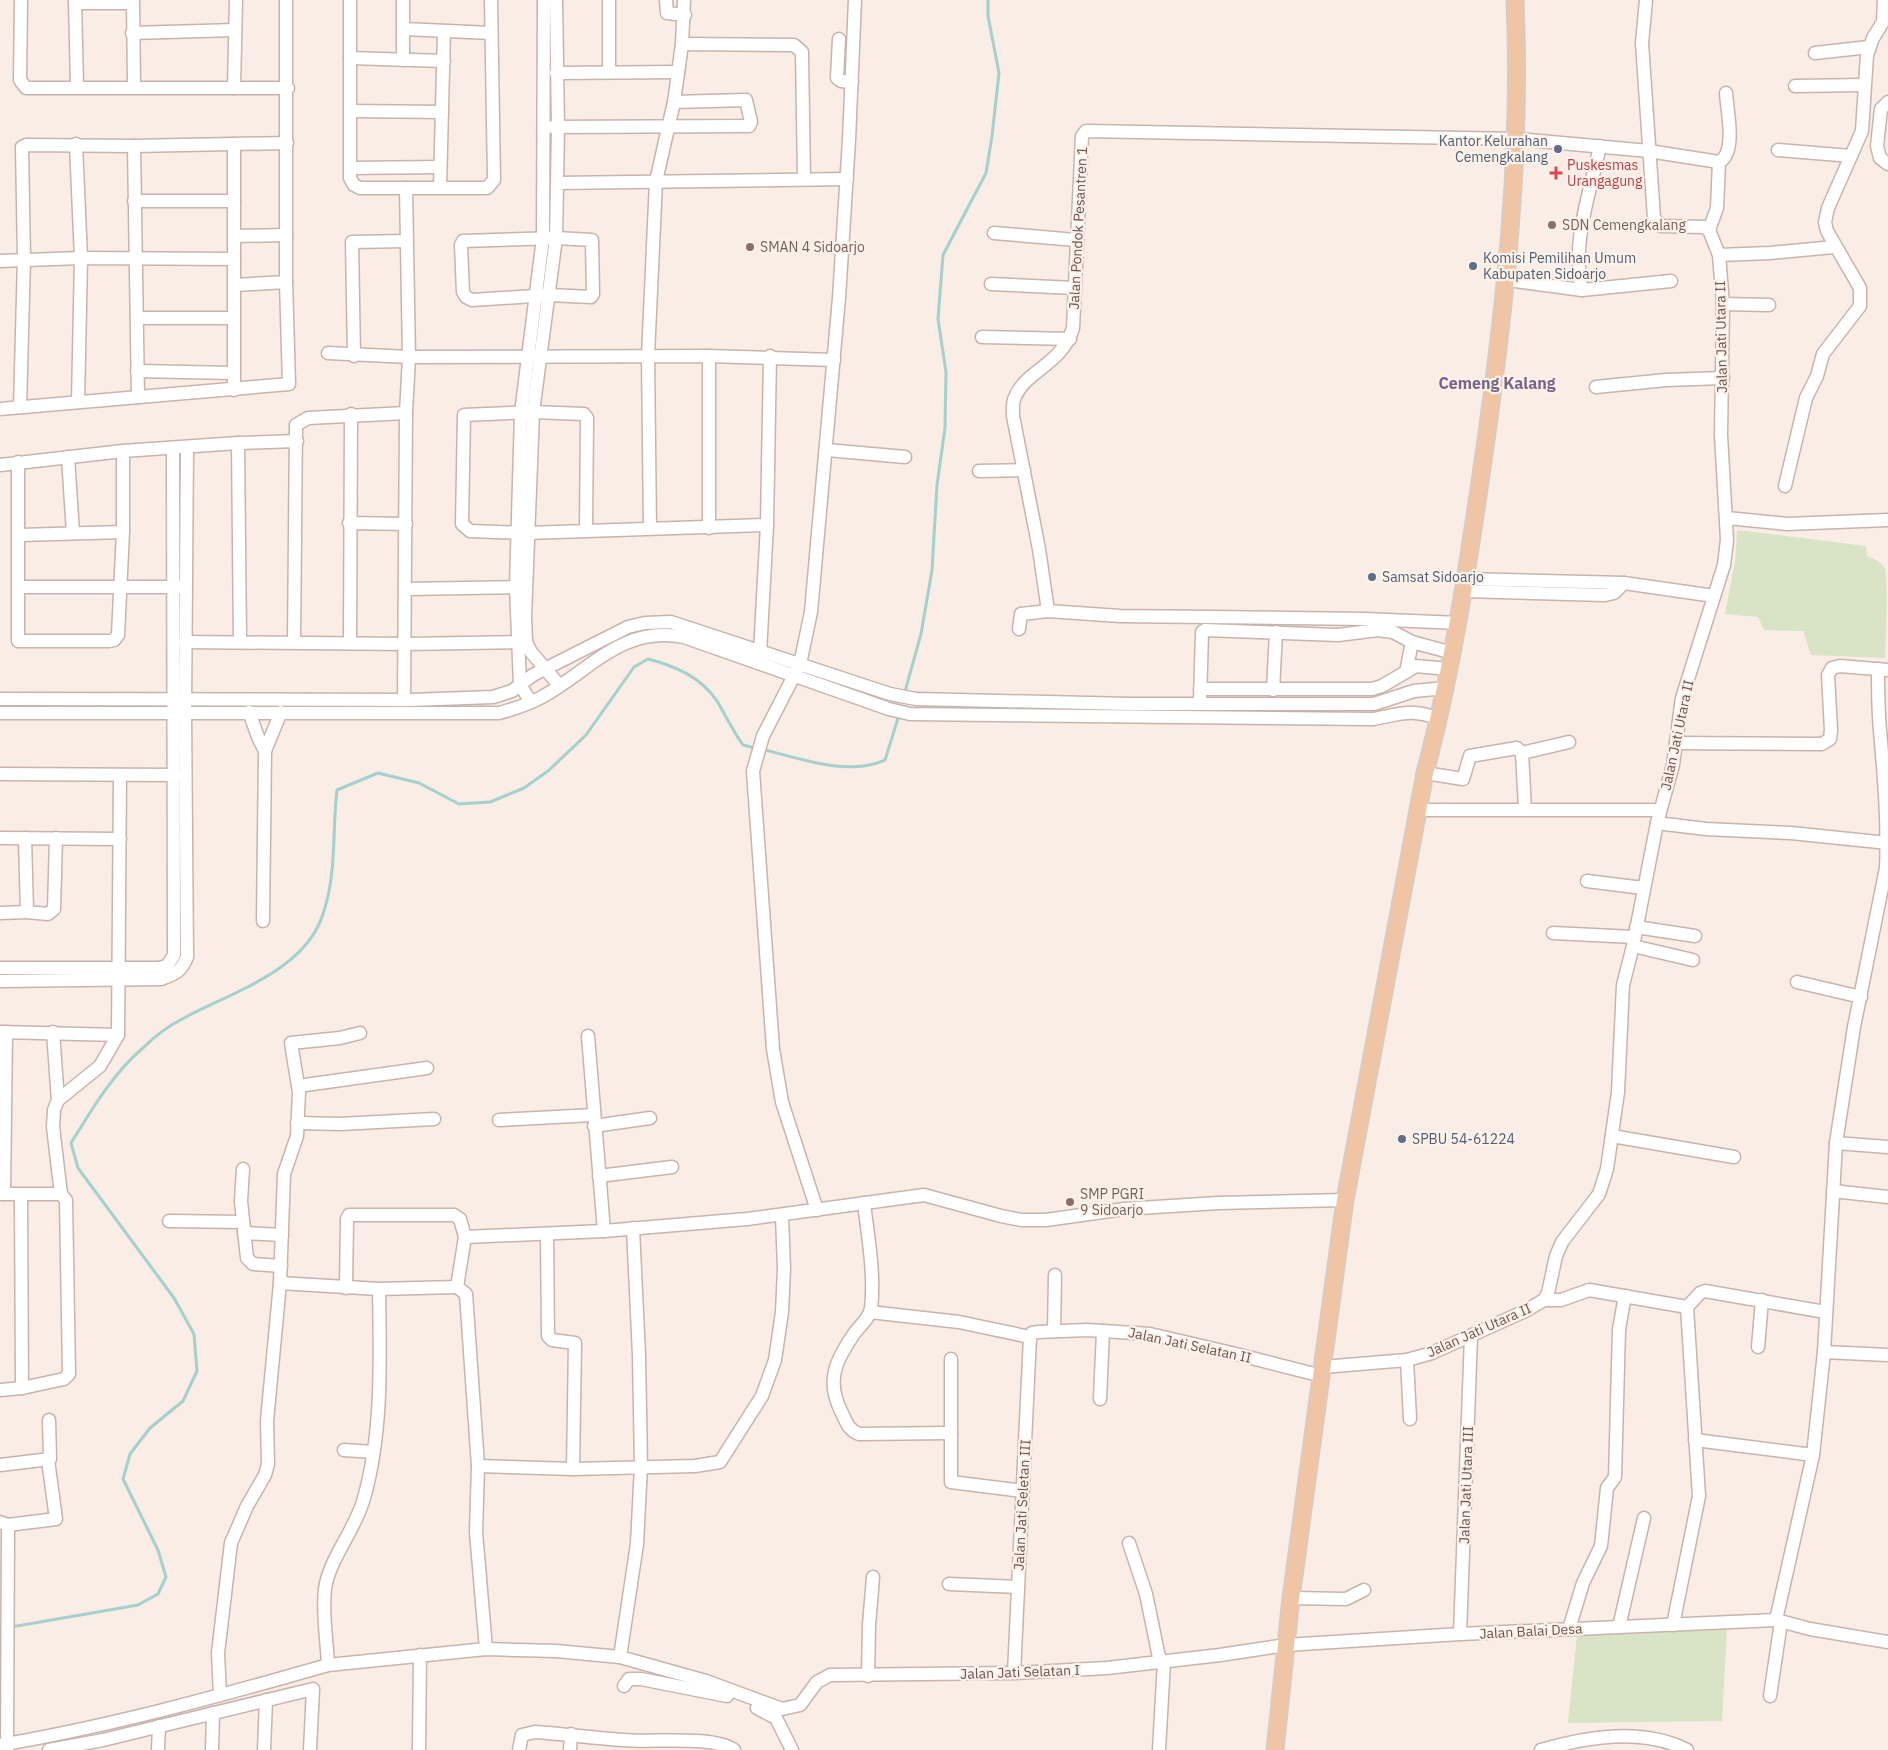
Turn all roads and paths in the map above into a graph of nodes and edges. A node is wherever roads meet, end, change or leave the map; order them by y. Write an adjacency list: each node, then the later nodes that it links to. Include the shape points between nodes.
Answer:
1 (21, 0): 37 (street, via 22,84 26,88)
2 (236, 0): 20 (street)
3 (286, 0): 40 (street)
4 (350, 0): 28 (street)
5 (403, 0): 19 (street)
6 (491, 0): 23 (street)
7 (544, 0): 46 (street)
8 (556, 0): 33 (street)
9 (609, 0): 31 (street)
10 (666, 0): 18 (street, via 667,13)
11 (684, 0): 18 (street)
12 (855, 0): 34 (street)
13 (1516, 0): 49 (main road)
14 (1646, 0): 56 (street, via 1642,43)
15 (1884, 0): 26 (street, via 1883,22)
16 (75, 2): 17 (street); 37 (street)
17 (133, 2): 22 (street)
18 (685, 15): 25 (street)
19 (404, 29): 21 (street); 29 (street)
20 (235, 30): 22 (street); 39 (street)
21 (444, 31): 23 (street); 30 (street)
22 (132, 33): 38 (street)
23 (490, 34): 66 (street, via 494,180 487,188)
24 (840, 39): 34 (street, via 837,78 841,82)
25 (682, 44): 32 (street); 62 (street, via 799,47 802,52)
26 (1869, 47): 27 (street); 35 (street)
27 (1815, 53)
28 (350, 58): 29 (street); 44 (street)
29 (403, 60): 30 (street)
30 (444, 61): 45 (street)
31 (610, 71): 32 (street); 33 (street)
32 (678, 72): 42 (street)
33 (556, 73): 48 (street)
34 (852, 82): 63 (street)
35 (1864, 85): 36 (street); 57 (street, via 1862,131)
36 (1795, 86)
37 (76, 87): 38 (street)
38 (134, 87): 39 (street)
39 (234, 88): 40 (street)
40 (288, 88): 50 (street)
41 (1726, 93): 58 (street, via 1730,144 1727,155)
42 (674, 102): 47 (street); 47 (street, via 746,100 751,122 749,126)
43 (1888, 102): 59 (street, via 1881,109 1877,146 1880,158)
44 (352, 111): 45 (street); 61 (street)
45 (442, 112): 60 (street)
46 (545, 127): 48 (street); 74 (street)
47 (668, 127): 48 (street); 64 (street)
48 (558, 128): 65 (street)
49 (1517, 139): 54 (street); 76 (street, Jalan Pondok Pesantren 1, via 1086,131 1082,136); 85 (main road)
50 (287, 143): 52 (street); 72 (street)
51 (76, 144): 53 (street); 81 (street); 82 (street, via 22,147)
52 (234, 144): 53 (street); 69 (street)
53 (134, 146): 68 (street)
54 (1600, 146): 56 (street); 91 (street, via 1578,249 1577,268)
55 (1778, 150): 57 (street)
56 (1649, 152): 58 (street); 70 (street, via 1653,212 1657,223 1661,226 1699,226)
57 (1851, 156): 78 (street, via 1826,216 1827,231)
58 (1719, 162): 70 (street, via 1717,208)
59 (1888, 164)
60 (440, 167): 61 (street); 66 (street)
61 (351, 168): 67 (street, via 350,178 360,188)
62 (804, 178): 63 (street); 64 (street)
63 (847, 179): 106 (street)
64 (656, 182): 65 (street); 101 (street)
65 (557, 183): 75 (street)
66 (440, 187): 67 (street)
67 (406, 188): 77 (street)
68 (134, 201): 69 (street); 80 (street)
69 (234, 201): 73 (street)
70 (1709, 230): 79 (street, Jalan Jati Utara II)
71 (994, 232): 76 (street)
72 (286, 235): 73 (street); 87 (street)
73 (235, 236): 83 (street)
74 (543, 238): 75 (street); 92 (street); 92 (street, via 466,239 461,245 463,292 466,297 472,300)
75 (556, 238): 92 (street); 92 (street, via 592,240 593,294 588,297)
76 (1076, 240): 90 (street, Jalan Pondok Pesantren 1)
77 (406, 241): 100 (street, via 352,242); 104 (street)
78 (1834, 247): 79 (street); 131 (street, via 1860,288 1860,306 1823,354 1806,398)
79 (1719, 255): 93 (street, Jalan Jati Utara II)
80 (134, 257): 81 (street); 83 (street); 95 (street)
81 (81, 258): 82 (street); 113 (street)
82 (24, 259): 84 (street); 114 (street)
83 (234, 259): 89 (street)
84 (1, 260)
85 (1507, 280): 91 (street); 144 (main road, via 1498,364)
86 (1671, 281): 91 (street)
87 (286, 282): 89 (street); 111 (street, via 289,384)
88 (991, 284): 90 (street)
89 (235, 285): 96 (street)
90 (1076, 288): 98 (street, Jalan Pondok Pesantren 1)
91 (1582, 290)
92 (542, 295): 105 (street)
93 (1723, 304): 94 (street); 109 (street, Jalan Jati Utara II)
94 (1769, 305)
95 (137, 318): 96 (street); 107 (street)
96 (233, 318): 108 (street)
97 (982, 337): 98 (street)
98 (1070, 339): 129 (street, Jalan Pondok Pesantren 1, via 1061,353 1025,383 1015,396 1013,416)
99 (328, 353): 100 (street)
100 (354, 356): 104 (street)
101 (648, 356): 102 (street); 105 (street); 137 (street)
102 (708, 356): 103 (street); 138 (street)
103 (770, 356): 106 (street); 136 (street)
104 (408, 357): 105 (street); 117 (street)
105 (534, 358): 116 (street)
106 (834, 360): 123 (street)
107 (138, 371): 108 (street); 112 (street)
108 (233, 373): 111 (street)
109 (1723, 378): 110 (street); 132 (street, Jalan Jati Utara II, via 1721,435)
110 (1596, 387)
111 (234, 390): 112 (street)
112 (138, 397): 113 (street)
113 (78, 402): 114 (street)
114 (20, 407): 115 (street)
115 (0, 409)
116 (527, 412): 139 (street, via 579,414 587,418); 141 (street); 141 (street, via 466,413 462,418 462,524 470,531)
117 (406, 413): 118 (street); 135 (street)
118 (351, 414): 119 (street, via 308,418 296,425); 134 (street)
119 (297, 441): 120 (street); 157 (street)
120 (238, 443): 121 (street); 156 (street)
121 (187, 447): 122 (street); 147 (street)
122 (173, 449): 124 (street); 147 (street)
123 (826, 450): 126 (street); 166 (street, via 811,612)
124 (124, 451): 125 (street); 140 (street)
125 (68, 457): 127 (street); 142 (street)
126 (904, 457)
127 (18, 462): 128 (street); 143 (street)
128 (0, 465)
129 (1024, 470): 130 (street); 151 (street, Jalan Pondok Pesantren 1)
130 (979, 471)
131 (1786, 486)
132 (1726, 518): 133 (street, via 1782,524); 150 (street, Jalan Jati Utara II, via 1724,565)
133 (1888, 520)
134 (349, 524): 135 (street); 160 (street)
135 (406, 524): 149 (street)
136 (767, 525): 138 (street); 165 (street)
137 (650, 528): 138 (street); 139 (street)
138 (709, 528)
139 (586, 531): 141 (street)
140 (123, 532): 142 (street); 146 (street)
141 (522, 533): 148 (street)
142 (73, 534): 143 (street)
143 (20, 535): 145 (street)
144 (1465, 585): 150 (street, via 1624,583); 152 (main road)
145 (20, 587): 146 (street); 146 (street, via 18,641 114,640 118,635)
146 (121, 587): 147 (street)
147 (179, 587): 155 (street); 183 (street)
148 (520, 587): 149 (street); 158 (street)
149 (406, 589): 162 (street)
150 (1714, 596): 194 (street, Jalan Jati Utara II, via 1682,698)
151 (1048, 611): 152 (street, via 1120,616); 153 (street, via 1021,614)
152 (1459, 623): 163 (main road)
153 (1019, 629)
154 (1276, 632): 159 (street, via 1338,635 1386,631); 175 (street, via 1202,632); 176 (street)
155 (185, 642): 156 (street); 183 (street)
156 (240, 642): 157 (street)
157 (294, 642): 160 (street)
158 (522, 642): 162 (street); 167 (street); 173 (street)
159 (1412, 642): 163 (street); 170 (street)
160 (350, 643): 162 (street)
161 (718, 643): 164 (street); 167 (street, via 671,622 645,623 606,637); 172 (street, via 665,633 649,635 617,647)
162 (406, 644): 179 (street)
163 (1453, 652): 169 (main road)
164 (745, 653): 165 (street); 171 (street)
165 (760, 653): 166 (street)
166 (800, 664): 171 (street); 180 (street, via 890,694 916,699)
167 (546, 669): 172 (street); 173 (street)
168 (1883, 669): 194 (street, via 1832,668 1828,675 1830,739 1822,744); 209 (street)
169 (1448, 670): 170 (street, via 1419,665); 174 (main road)
170 (1406, 672): 176 (street, via 1372,689)
171 (794, 676): 190 (street, via 889,709 910,714); 251 (street, via 763,736 754,763 773,1049 782,1102)
172 (559, 684): 181 (street)
173 (520, 686): 179 (street, via 493,697); 181 (street)
174 (1445, 688): 182 (street, via 1414,691 1374,704); 192 (main road)
175 (1200, 689): 176 (street); 182 (street)
176 (1273, 690)
177 (0, 699): 183 (street)
178 (388, 699): 179 (street); 183 (street); 188 (street)
179 (408, 699): 189 (street)
180 (957, 700): 184 (street); 190 (street)
181 (531, 702): 189 (street, via 499,713)
182 (1204, 704): 184 (street); 191 (street)
183 (179, 705): 185 (street); 187 (street); 200 (street); 220 (street, via 187,957 177,974 161,979)
184 (1130, 711): 190 (street); 191 (street)
185 (250, 712): 186 (street); 195 (street)
186 (281, 712): 188 (street); 195 (street)
187 (0, 713)
188 (388, 713): 189 (street)
189 (411, 714)
190 (956, 715)
191 (1208, 718): 192 (street, via 1373,719 1416,712)
192 (1439, 720): 198 (main road)
193 (1569, 742): 196 (street)
194 (1676, 743): 203 (street, Jalan Jati Utara II)
195 (265, 751): 214 (street)
196 (1522, 753): 198 (street, via 1517,748 1473,754 1468,758 1463,779); 201 (street)
197 (0, 774): 199 (street)
198 (1424, 774): 202 (main road)
199 (120, 775): 200 (street); 208 (street)
200 (175, 775): 220 (street, via 174,955 167,966)
201 (1525, 808): 202 (street); 203 (street)
202 (1418, 810): 249 (main road)
203 (1660, 810): 204 (street, Jalan Jati Utara II)
204 (1657, 823): 209 (street); 211 (street, Jalan Jati Utara II)
205 (0, 838): 206 (street)
206 (26, 838): 207 (street); 212 (street)
207 (56, 838): 208 (street); 212 (street, via 54,909 48,914)
208 (120, 839): 220 (street)
209 (1888, 843): 223 (street)
210 (1587, 881): 211 (street)
211 (1643, 888): 217 (street, Jalan Jati Utara II)
212 (27, 912): 213 (street)
213 (0, 913)
214 (263, 921)
215 (1553, 933): 217 (street)
216 (1695, 936): 217 (street)
217 (1635, 937): 218 (street); 237 (street, Jalan Jati Utara II, via 1623,985 1618,1092)
218 (1693, 960)
219 (0, 968): 220 (street)
220 (120, 974): 221 (street); 227 (street)
221 (0, 981)
222 (1797, 982): 223 (street)
223 (1861, 997): 238 (street, via 1845,1075)
224 (3, 1032): 225 (street); 245 (street)
225 (53, 1032): 227 (street); 231 (street)
226 (360, 1033): 230 (street, via 291,1044)
227 (118, 1035): 231 (street, via 100,1066)
228 (588, 1036): 235 (street)
229 (427, 1068): 230 (street)
230 (298, 1086): 236 (street)
231 (58, 1100): 246 (street, via 53,1127)
232 (650, 1118): 235 (street)
233 (434, 1119): 236 (street)
234 (500, 1120): 235 (street)
235 (594, 1120): 243 (street)
236 (297, 1123): 257 (street, via 297,1136 284,1174)
237 (1612, 1136): 240 (street); 267 (street, Jalan Jati Utara II, via 1607,1169 1598,1194 1562,1242)
238 (1836, 1143): 239 (street); 244 (street)
239 (1888, 1147)
240 (1734, 1157)
241 (672, 1167): 243 (street)
242 (243, 1169): 254 (street, via 241,1201)
243 (599, 1176): 256 (street)
244 (1833, 1191): 248 (street); 271 (street)
245 (2, 1194): 247 (street)
246 (60, 1194): 247 (street); 282 (street, via 66,1200 69,1374 64,1379)
247 (21, 1195): 282 (street)
248 (1888, 1197)
249 (1345, 1200): 250 (street, via 1124,1209 1046,1220 1001,1216 924,1195); 281 (main road)
250 (864, 1202): 251 (street); 270 (street, via 871,1265)
251 (817, 1210): 252 (street)
252 (782, 1215): 255 (street); 295 (street, via 782,1312 778,1346 762,1396 720,1462 696,1466)
253 (169, 1221): 254 (street)
254 (244, 1227): 257 (street); 260 (street, via 250,1262)
255 (633, 1228): 256 (street); 295 (street, via 640,1355)
256 (604, 1231): 258 (street)
257 (282, 1234): 260 (street)
258 (547, 1234): 259 (street); 296 (street, via 548,1336 552,1340 575,1343)
259 (465, 1237): 263 (street); 264 (street, via 460,1219 454,1215 353,1214 347,1219)
260 (281, 1266): 262 (street)
261 (1054, 1275): 272 (street)
262 (280, 1283): 264 (street); 323 (street, via 267,1421 268,1464 231,1543 218,1653)
263 (457, 1287): 265 (street); 294 (street, via 466,1294)
264 (346, 1288): 265 (street)
265 (380, 1289): 290 (street, via 380,1379)
266 (1625, 1296): 267 (street, via 1588,1290 1560,1300); 269 (street); 309 (street, via 1618,1335 1615,1477 1607,1488 1601,1546 1583,1583)
267 (1544, 1300): 274 (street, Jalan Jati Utara II)
268 (1762, 1300): 269 (street, via 1705,1291); 271 (street); 276 (street)
269 (1687, 1307): 288 (street)
270 (870, 1312): 275 (street, via 959,1322); 287 (street, via 844,1351 832,1382 835,1398 850,1430 859,1434)
271 (1825, 1312): 277 (street)
272 (1054, 1331): 273 (street, Jalan Jati Selatan II); 275 (street, Jalan Jati Selatan II, via 1032,1333)
273 (1103, 1331): 281 (street, Jalan Jati Selatan II, via 1150,1334); 284 (street)
274 (1471, 1336): 280 (street, Jalan Jati Utara II); 310 (street, Jalan Jati Utara III)
275 (1030, 1337): 297 (street, Jalan Jati Seletan III)
276 (1758, 1347)
277 (1824, 1352): 278 (street); 291 (street)
278 (1888, 1355)
279 (950, 1359): 287 (street)
280 (1407, 1360): 281 (street, Jalan Jati Utara II); 285 (street)
281 (1322, 1372): 305 (main road)
282 (22, 1388): 283 (street)
283 (0, 1390)
284 (1100, 1399)
285 (1410, 1419)
286 (49, 1420): 292 (street, via 51,1458)
287 (951, 1433): 297 (street, via 951,1482)
288 (1695, 1440): 291 (street); 307 (street, via 1699,1496)
289 (344, 1450): 290 (street)
290 (373, 1452): 317 (street, via 364,1499 330,1571 325,1589)
291 (1813, 1455): 306 (street)
292 (48, 1460): 293 (street); 299 (street, via 56,1519)
293 (0, 1466)
294 (478, 1466): 296 (street); 313 (street, via 476,1532)
295 (641, 1466): 296 (street); 315 (street, via 636,1544)
296 (573, 1469)
297 (1023, 1491): 303 (street, Jalan Jati Seletan III)
298 (1644, 1518): 308 (street)
299 (4, 1523): 321 (street, via 7,1646)
300 (1129, 1543): 316 (street, via 1146,1594)
301 (873, 1577): 320 (street)
302 (949, 1584): 303 (street)
303 (1018, 1587): 319 (street, Jalan Jati Seletan III)
304 (1364, 1590): 305 (street, via 1346,1599)
305 (1292, 1598): 312 (main road)
306 (1778, 1620): 307 (street, Jalan Balai Desa); 311 (street, Jalan Balai Desa, via 1810,1629); 324 (street)
307 (1673, 1625): 308 (street, Jalan Balai Desa)
308 (1619, 1627): 309 (street, Jalan Balai Desa)
309 (1569, 1629): 310 (street, Jalan Balai Desa)
310 (1460, 1634): 312 (street, Jalan Balai Desa)
311 (1888, 1642)
312 (1286, 1645): 316 (street, Jalan Jati Selatan I); 318 (main road)
313 (486, 1648): 314 (street); 315 (street)
314 (420, 1655): 317 (street); 338 (street)
315 (620, 1657): 320 (street, Jalan Jati Selatan I, via 706,1681 782,1709 800,1705 817,1682 830,1675)
316 (1162, 1662): 319 (street, Jalan Jati Selatan I); 343 (street)
317 (328, 1665): 323 (street)
318 (1284, 1666): 344 (main road, via 1278,1673); 345 (main road)
319 (1014, 1673): 320 (street, Jalan Jati Selatan I)
320 (868, 1676)
321 (4, 1682): 331 (street)
322 (624, 1686): 342 (street, via 629,1679 640,1679 744,1701 776,1718)
323 (220, 1696): 331 (street)
324 (1770, 1696)
325 (266, 1700): 326 (street); 336 (street); 337 (street, via 313,1689)
326 (213, 1713): 327 (street); 335 (street)
327 (159, 1726): 329 (street); 334 (street)
328 (571, 1734): 330 (street); 339 (street, via 528,1733 522,1735); 340 (street)
329 (103, 1745): 333 (street)
330 (624, 1745): 332 (street)
331 (5, 1746)
332 (678, 1746): 341 (street, via 719,1744)
333 (49, 1750)
334 (158, 1750)
335 (212, 1750)
336 (264, 1750)
337 (310, 1750)
338 (419, 1750)
339 (519, 1750)
340 (570, 1750)
341 (733, 1750)
342 (792, 1750)
343 (1159, 1750)
344 (1270, 1750)
345 (1275, 1750)
346 (1541, 1750): 347 (street, via 1576,1740 1615,1736 1648,1738)
347 (1687, 1750)

